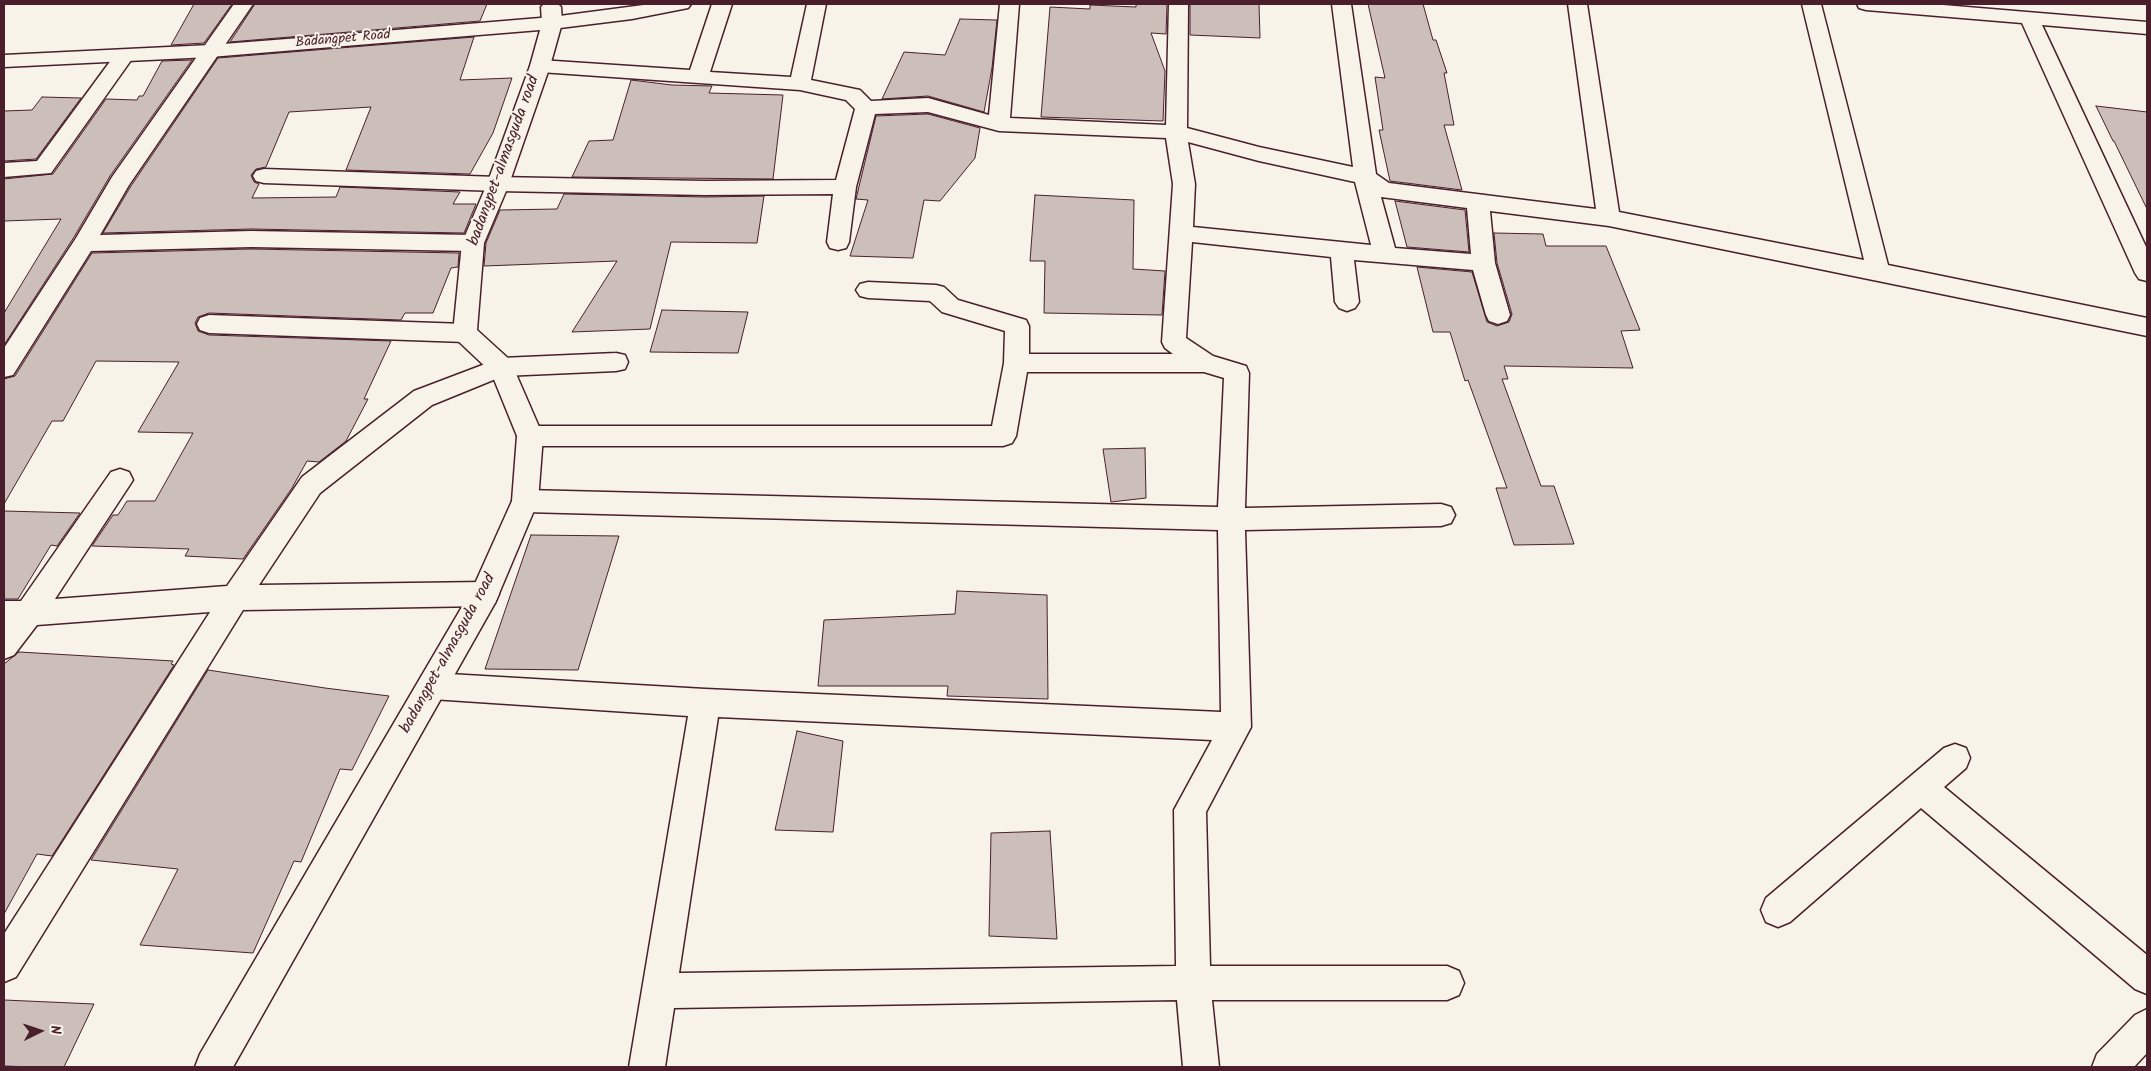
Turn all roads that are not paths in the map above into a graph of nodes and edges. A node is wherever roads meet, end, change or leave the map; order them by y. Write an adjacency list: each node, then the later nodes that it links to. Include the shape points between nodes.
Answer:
1 (243, 4): 14 (street)
2 (681, 4): 11 (street, Badangpet Road, via 632,13)
3 (722, 4): 19 (street)
4 (817, 4): 20 (street)
5 (1010, 4): 22 (street)
6 (1179, 4): 23 (street)
7 (1342, 4): 26 (street)
8 (1578, 4): 30 (street)
9 (1812, 4): 38 (street)
10 (1866, 4): 12 (street)
11 (558, 11): 14 (street, Badangpet Road); 18 (street, badangpet-almasguda road)
12 (2029, 18): 13 (street); 39 (street)
13 (2147, 28)
14 (214, 45): 15 (street, Badangpet Road); 16 (street, Badangpet Road); 33 (street, via 120,182)
15 (4, 49)
16 (124, 56): 17 (street, Badangpet Road); 24 (street, via 43,168)
17 (4, 61)
18 (540, 66): 19 (street); 27 (street, badangpet-almasguda road)
19 (698, 77): 20 (street)
20 (800, 84): 21 (street, via 853,95)
21 (866, 108): 22 (street, via 928,106); 28 (street)
22 (999, 124): 23 (street)
23 (1176, 132): 26 (street); 31 (street, via 1184,184)
24 (4, 170)
25 (264, 176): 27 (street)
26 (1365, 177): 29 (street, via 1383,190); 36 (street)
27 (498, 184): 28 (street); 34 (street, badangpet-almasguda road)
28 (845, 187): 32 (street)
29 (1478, 202): 30 (street); 37 (street)
30 (1608, 218): 38 (street)
31 (1180, 233): 35 (street); 48 (street, via 1174,342)
32 (838, 242)
33 (84, 243): 34 (street, via 250,239); 50 (street)
34 (472, 243): 45 (street, badangpet-almasguda road)
35 (1342, 251): 36 (street); 41 (street)
36 (1385, 256): 37 (street)
37 (1483, 263): 42 (street)
38 (1878, 271): 44 (street)
39 (2147, 273)
40 (868, 290): 47 (street, via 936,293 950,306 1017,326)
41 (1347, 302)
42 (1498, 315)
43 (208, 324): 45 (street)
44 (2147, 328)
45 (465, 333): 49 (street, badangpet-almasguda road)
46 (616, 362): 49 (street)
47 (1016, 363): 48 (street); 51 (street, via 1003,436)
48 (1204, 364): 55 (street, via 1237,373)
49 (501, 367): 51 (street, badangpet-almasguda road); 57 (street, via 423,398 311,485)
50 (4, 368)
51 (530, 436): 53 (street, badangpet-almasguda road)
52 (120, 480): 58 (street)
53 (525, 501): 55 (street); 56 (street, badangpet-almasguda road)
54 (1440, 516): 55 (street)
55 (1231, 519): 62 (street)
56 (486, 594): 57 (street); 60 (street, badangpet-almasguda road)
57 (235, 598): 58 (street); 66 (street)
58 (16, 613): 59 (street)
59 (4, 646)
60 (432, 686): 61 (street); 72 (street, badangpet-almasguda road)
61 (705, 703): 62 (street); 70 (street)
62 (1236, 727): 68 (street, via 1190,810)
63 (1955, 758): 64 (street)
64 (1921, 788): 65 (street); 67 (street)
65 (1778, 910)
66 (4, 965)
67 (2147, 977)
68 (1193, 982): 69 (street); 70 (street); 74 (street)
69 (1447, 983)
70 (659, 991): 73 (street)
71 (2147, 1027): 75 (street)
72 (213, 1067)
73 (646, 1067)
74 (1201, 1067)
75 (2110, 1067)

